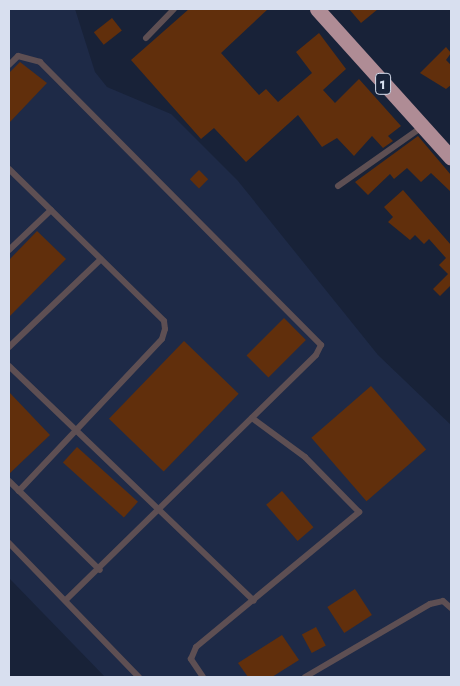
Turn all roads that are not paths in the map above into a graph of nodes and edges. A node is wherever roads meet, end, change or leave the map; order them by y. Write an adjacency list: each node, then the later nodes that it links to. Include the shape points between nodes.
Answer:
1 (174, 9): 3 (lane)
2 (316, 9): 5 (highway, 1)
3 (146, 38)
4 (9, 65): 14 (lane, via 18,56 40,62 321,345 316,355)
5 (422, 127): 6 (highway, 1); 8 (lane)
6 (451, 158)
7 (9, 169): 9 (lane)
8 (338, 186)
9 (51, 210): 10 (lane); 11 (lane)
10 (9, 250)
11 (101, 259): 12 (lane); 15 (lane, via 164,321 165,329 162,339)
12 (9, 347)
13 (9, 366): 15 (lane)
14 (252, 418): 18 (lane); 22 (lane, via 305,458 359,509 356,516)
15 (77, 431): 17 (lane); 18 (lane)
16 (9, 481): 17 (lane)
17 (19, 491): 20 (lane)
18 (159, 509): 20 (lane); 22 (lane)
19 (9, 544): 21 (lane)
20 (100, 570): 21 (lane)
21 (66, 600): 24 (lane)
22 (254, 601): 25 (lane, via 196,647 191,659)
23 (451, 608): 26 (lane, via 444,601 430,604)
24 (138, 677)
25 (203, 677)
26 (305, 677)

